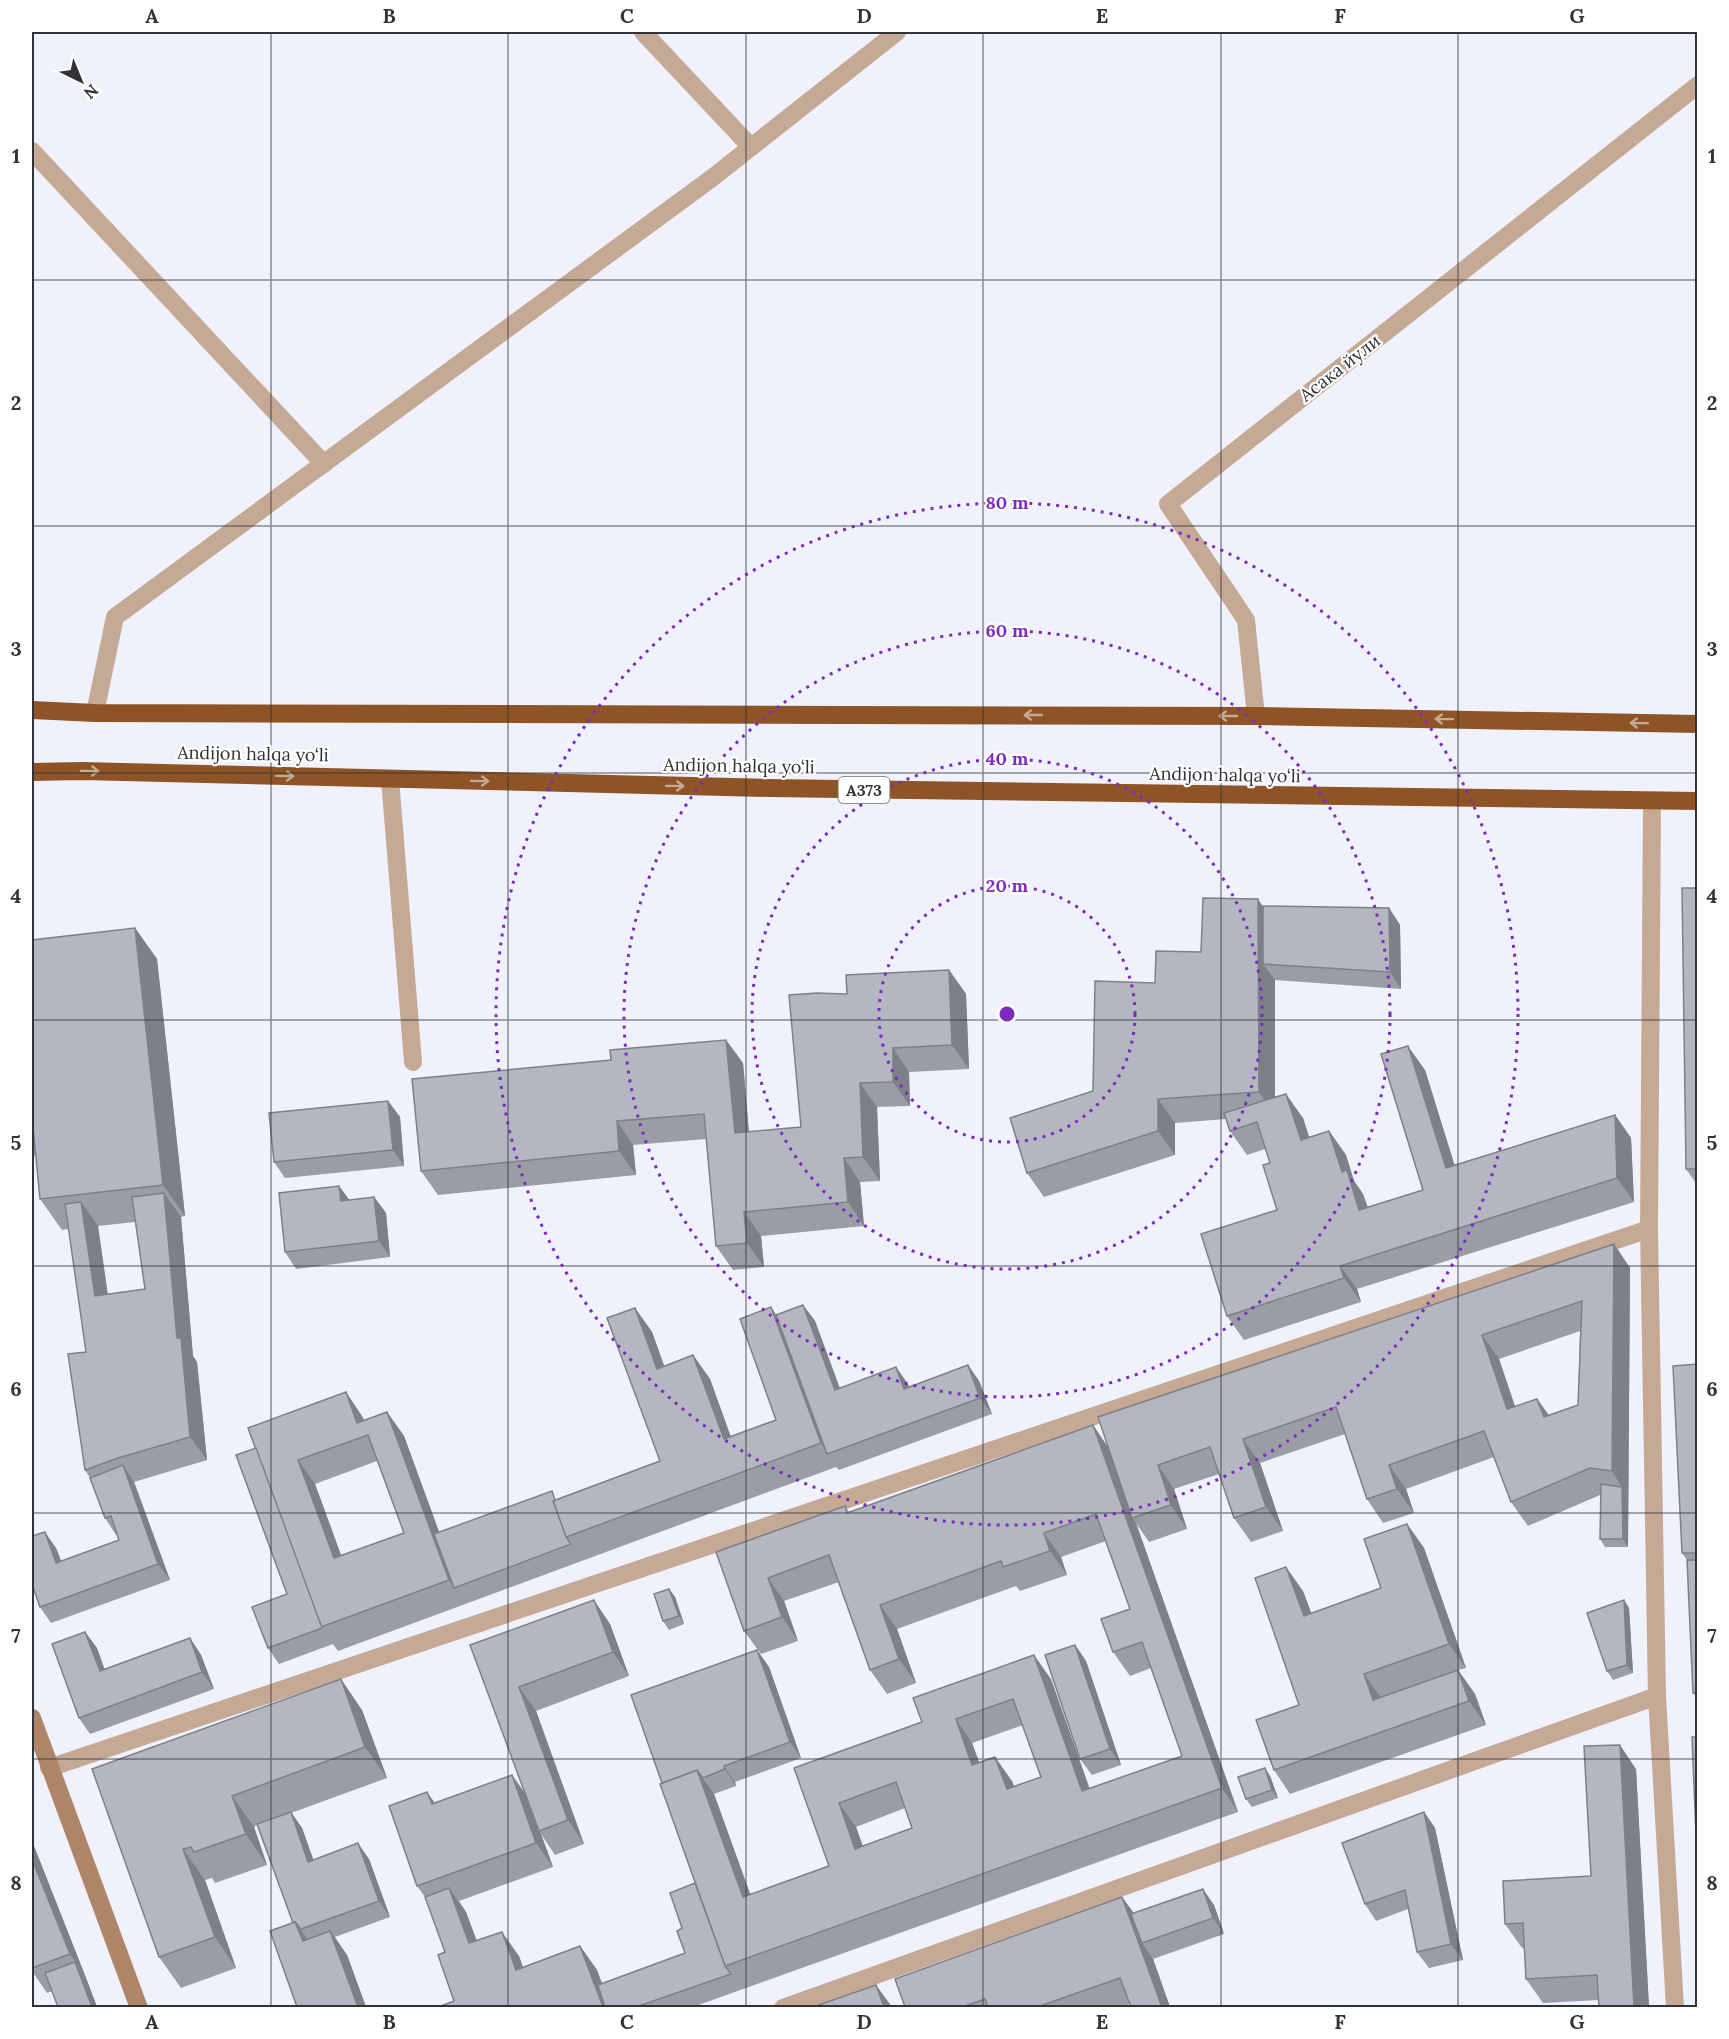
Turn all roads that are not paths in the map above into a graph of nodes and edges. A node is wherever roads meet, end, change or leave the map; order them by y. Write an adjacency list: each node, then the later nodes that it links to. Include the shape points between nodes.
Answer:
1 (643, 32): 4 (street)
2 (897, 32): 4 (street)
3 (1698, 85): 9 (street, Асака йули, via 1168,504 1246,620)
4 (751, 147): 6 (street)
5 (32, 151): 6 (street)
6 (324, 464): 8 (street, via 115,617)
7 (32, 710): 8 (highway)
8 (95, 713): 9 (highway, one-way to 8)
9 (1256, 716): 10 (highway, one-way to 9)
10 (1698, 724)
11 (32, 772): 12 (highway, Andijon halqa yo‘li / A373, one-way to 12)
12 (390, 779): 14 (highway, Andijon halqa yo‘li / A373, one-way to 14); 15 (street)
13 (1698, 801): 14 (highway, Andijon halqa yo‘li / A373)
14 (1652, 802): 16 (street)
15 (413, 1062)
16 (1648, 1229): 17 (street); 19 (street)
17 (1657, 1696): 21 (street); 22 (street)
18 (32, 1718): 19 (street)
19 (49, 1768): 20 (street)
20 (139, 2007)
21 (783, 2007)
22 (1675, 2007)

